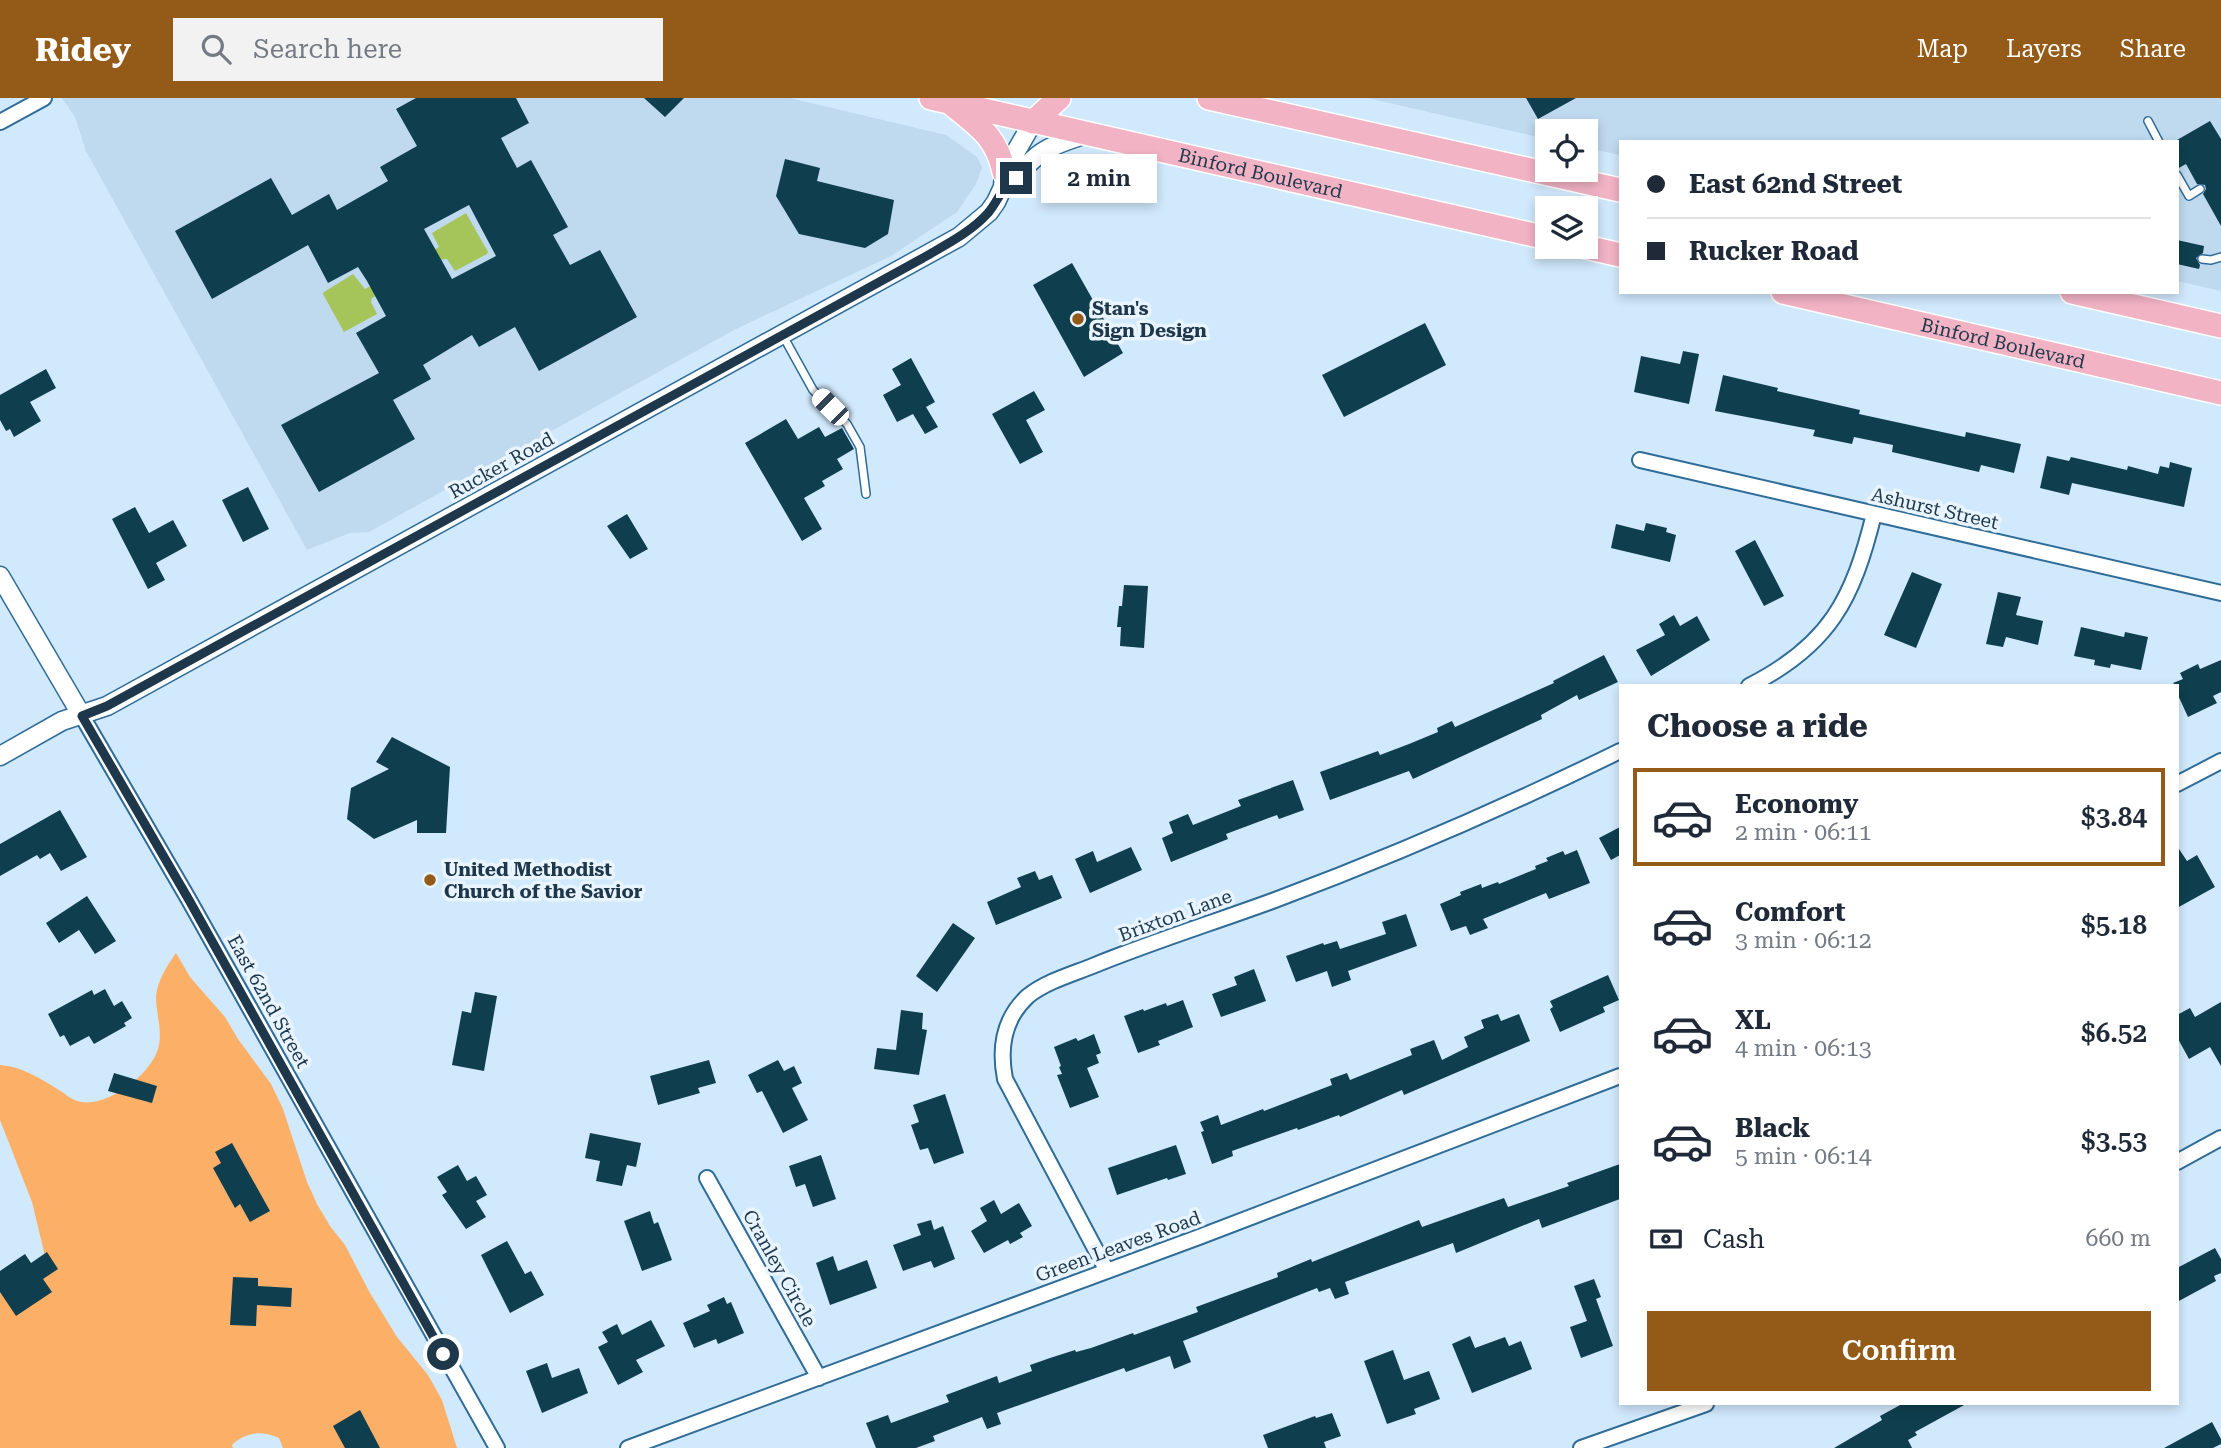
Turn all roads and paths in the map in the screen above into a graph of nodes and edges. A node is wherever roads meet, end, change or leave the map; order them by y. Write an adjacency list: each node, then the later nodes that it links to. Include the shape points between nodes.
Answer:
1 (44, 98): 7 (street)
2 (1006, 98): 5 (main road)
3 (1059, 98): 8 (main road)
4 (1209, 98): 14 (main road)
5 (940, 100): 8 (main road, Binford Boulevard); 12 (main road, via 989,136 997,146)
6 (2148, 121): 10 (lane)
7 (0, 122)
8 (1033, 122): 9 (main road, Binford Boulevard); 12 (street, Rucker Road)
9 (1087, 134): 12 (street, Rucker Road, via 1041,153 1016,178); 15 (main road, Binford Boulevard)
10 (2158, 140)
11 (2179, 178): 13 (lane, via 2189,196)
12 (1004, 179): 23 (street, Rucker Road, via 989,212 959,237)
13 (2200, 189)
14 (1619, 190)
15 (1535, 235)
16 (1598, 250): 17 (main road)
17 (1619, 255)
18 (2221, 257): 19 (lane)
19 (2202, 259)
20 (1792, 294): 24 (main road, Binford Boulevard)
21 (2081, 294): 22 (main road)
22 (2221, 326)
23 (782, 334): 26 (lane, via 813,390 847,424 860,447); 31 (street, Rucker Road)
24 (2221, 393)
25 (1640, 460): 27 (street, Ashurst Street)
26 (866, 494)
27 (1874, 514): 29 (street, Ashurst Street); 30 (street, via 1856,578 1827,628 1779,669)
28 (0, 576): 31 (street, East 62nd Street)
29 (2221, 593)
30 (1753, 684)
31 (82, 716): 33 (street, Rucker Road, via 62,721); 43 (street, East 62nd Street)
32 (1619, 751): 40 (street, Brixton Lane, via 1406,848 1096,965 1027,998 1004,1035 1004,1079)
33 (0, 756)
34 (2221, 761): 35 (street)
35 (2179, 783)
36 (1619, 1076): 40 (street, Green Leaves Road)
37 (2221, 1138): 38 (street)
38 (2179, 1161)
39 (707, 1178): 41 (street, Cranley Circle)
40 (1107, 1271): 41 (street, Green Leaves Road)
41 (819, 1378): 44 (street, Green Leaves Road)
42 (1703, 1405): 45 (street)
43 (497, 1448)
44 (628, 1448)
45 (1581, 1448)

